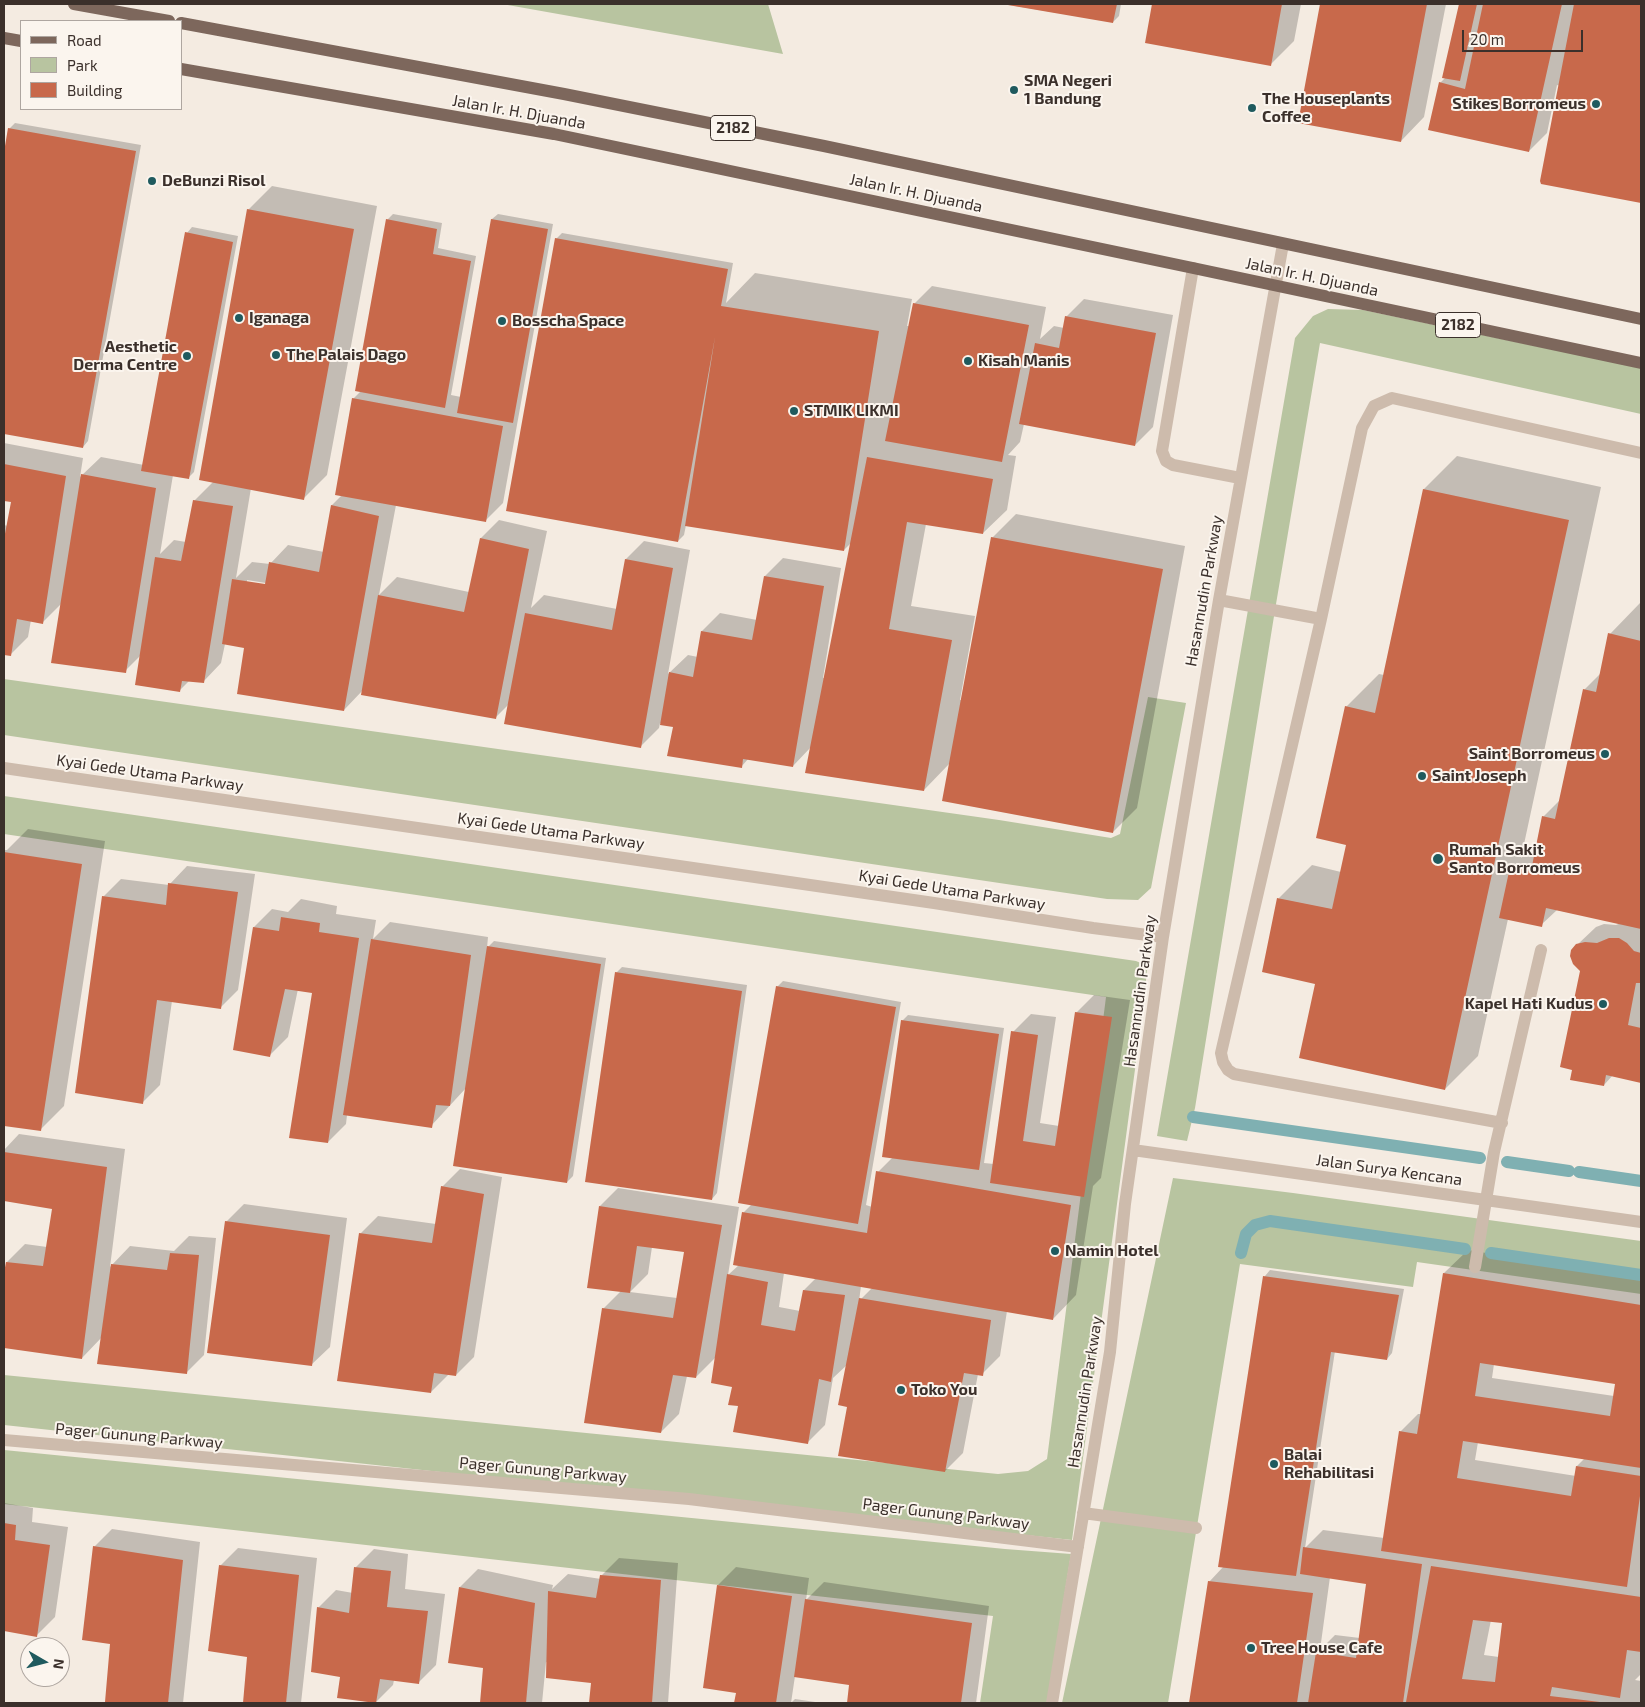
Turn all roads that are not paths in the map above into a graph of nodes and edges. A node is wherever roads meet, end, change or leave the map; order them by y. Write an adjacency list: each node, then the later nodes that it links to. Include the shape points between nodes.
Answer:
1 (74, 4): 2 (main road)
2 (163, 20)
3 (182, 23): 7 (main road, Jalan Ir. H. Djuanda / 2182, via 824,146)
4 (4, 38): 5 (main road)
5 (20, 41)
6 (182, 69): 8 (main road, Jalan Ir. H. Djuanda / 2182, via 554,134)
7 (1283, 244): 9 (street, Hasannudin Parkway); 10 (main road, Jalan Ir. H. Djuanda / 2182)
8 (1193, 268): 9 (main road, Jalan Ir. H. Djuanda / 2182); 13 (street, via 1162,451 1166,461 1173,466)
9 (1275, 286): 11 (main road, Jalan Ir. H. Djuanda / 2182); 13 (street, Hasannudin Parkway)
10 (1641, 318)
11 (1641, 363)
12 (1641, 453): 15 (street, via 1392,398 1374,406 1362,428)
13 (1240, 478): 14 (street, Hasannudin Parkway)
14 (1219, 600): 15 (street); 17 (street, Hasannudin Parkway)
15 (1321, 619): 19 (street, via 1223,1044 1223,1062 1234,1074)
16 (4, 768): 17 (street, Kyai Gede Utama Parkway)
17 (1164, 937): 20 (street, Hasannudin Parkway)
18 (1541, 950): 19 (street)
19 (1502, 1123): 21 (street)
20 (1133, 1150): 21 (street, Jalan Surya Kencana); 25 (street, Hasannudin Parkway, via 1110,1352)
21 (1486, 1200): 22 (street, Jalan Surya Kencana); 23 (street)
22 (1641, 1222)
23 (1475, 1267)
24 (4, 1440): 27 (street, Pager Gunung Parkway, via 689,1499)
25 (1083, 1513): 26 (street); 27 (street, Hasannudin Parkway)
26 (1196, 1528)
27 (1078, 1547): 28 (street, Hasannudin Parkway)
28 (1052, 1703)

